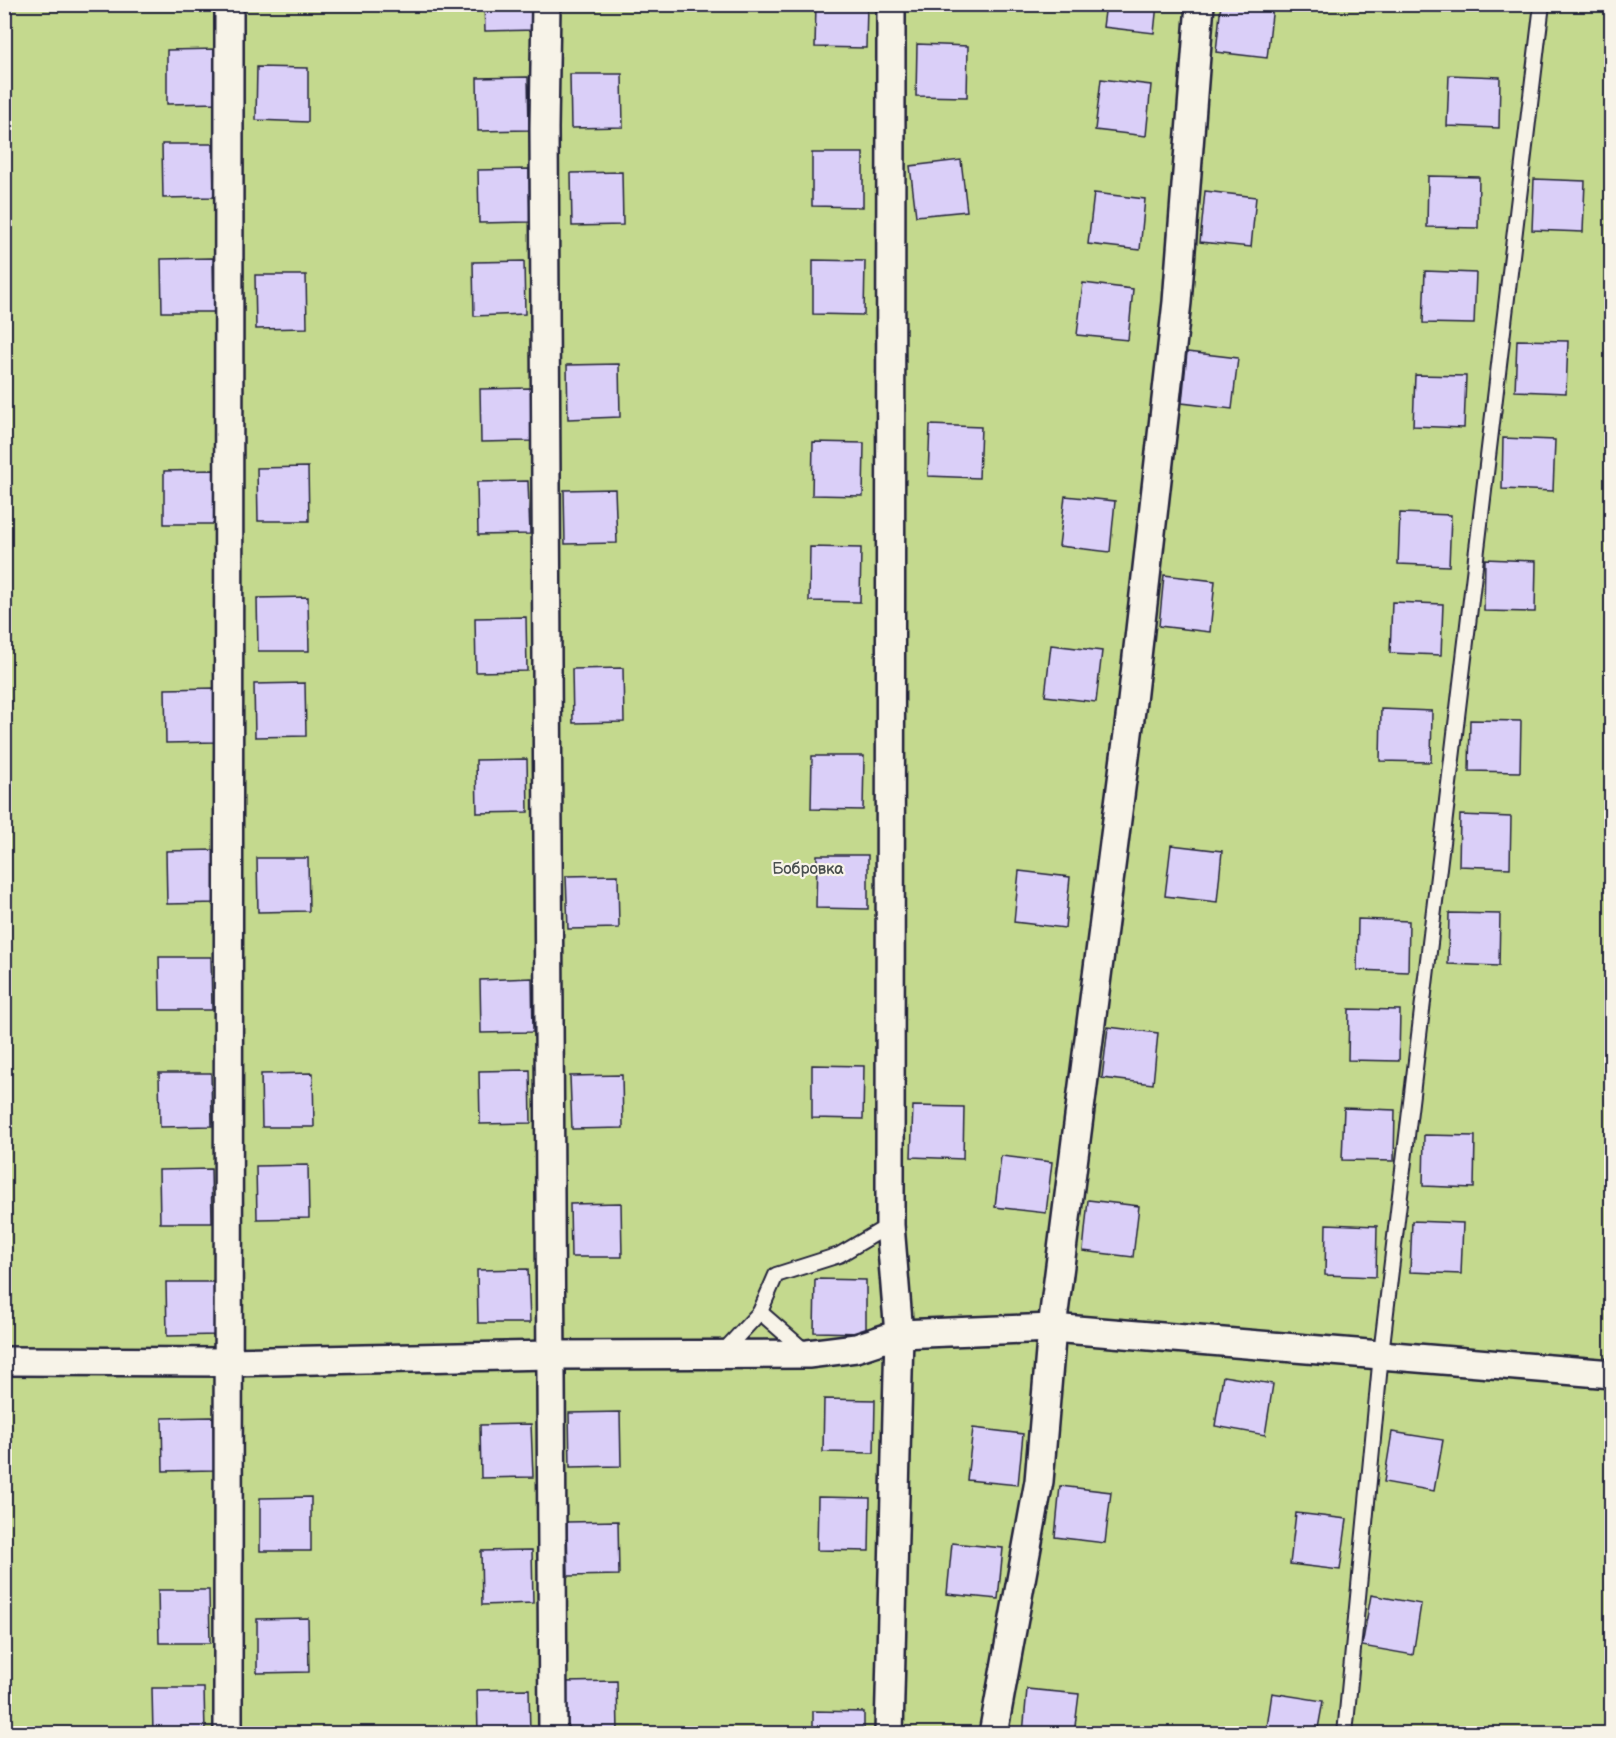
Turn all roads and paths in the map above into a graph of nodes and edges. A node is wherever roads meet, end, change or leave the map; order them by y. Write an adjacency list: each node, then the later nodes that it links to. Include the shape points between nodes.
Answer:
1 (229, 4): 15 (street)
2 (546, 4): 13 (street)
3 (891, 4): 6 (street)
4 (1200, 4): 8 (street, via 1177,302 1131,710)
5 (1542, 4): 12 (lane)
6 (890, 1226): 7 (lane, via 839,1255 776,1275); 9 (street)
7 (760, 1312): 10 (lane); 11 (lane)
8 (1052, 1328): 9 (street); 12 (street); 20 (street, via 1039,1481)
9 (899, 1334): 11 (street, via 856,1348); 19 (street)
10 (721, 1354): 11 (street); 13 (street)
11 (808, 1354)
12 (1381, 1354): 16 (street); 21 (lane)
13 (550, 1356): 15 (street); 18 (street)
14 (4, 1361): 15 (street)
15 (228, 1362): 17 (street)
16 (1611, 1374)
17 (228, 1734)
18 (553, 1734)
19 (889, 1734)
20 (993, 1734)
21 (1345, 1734)

